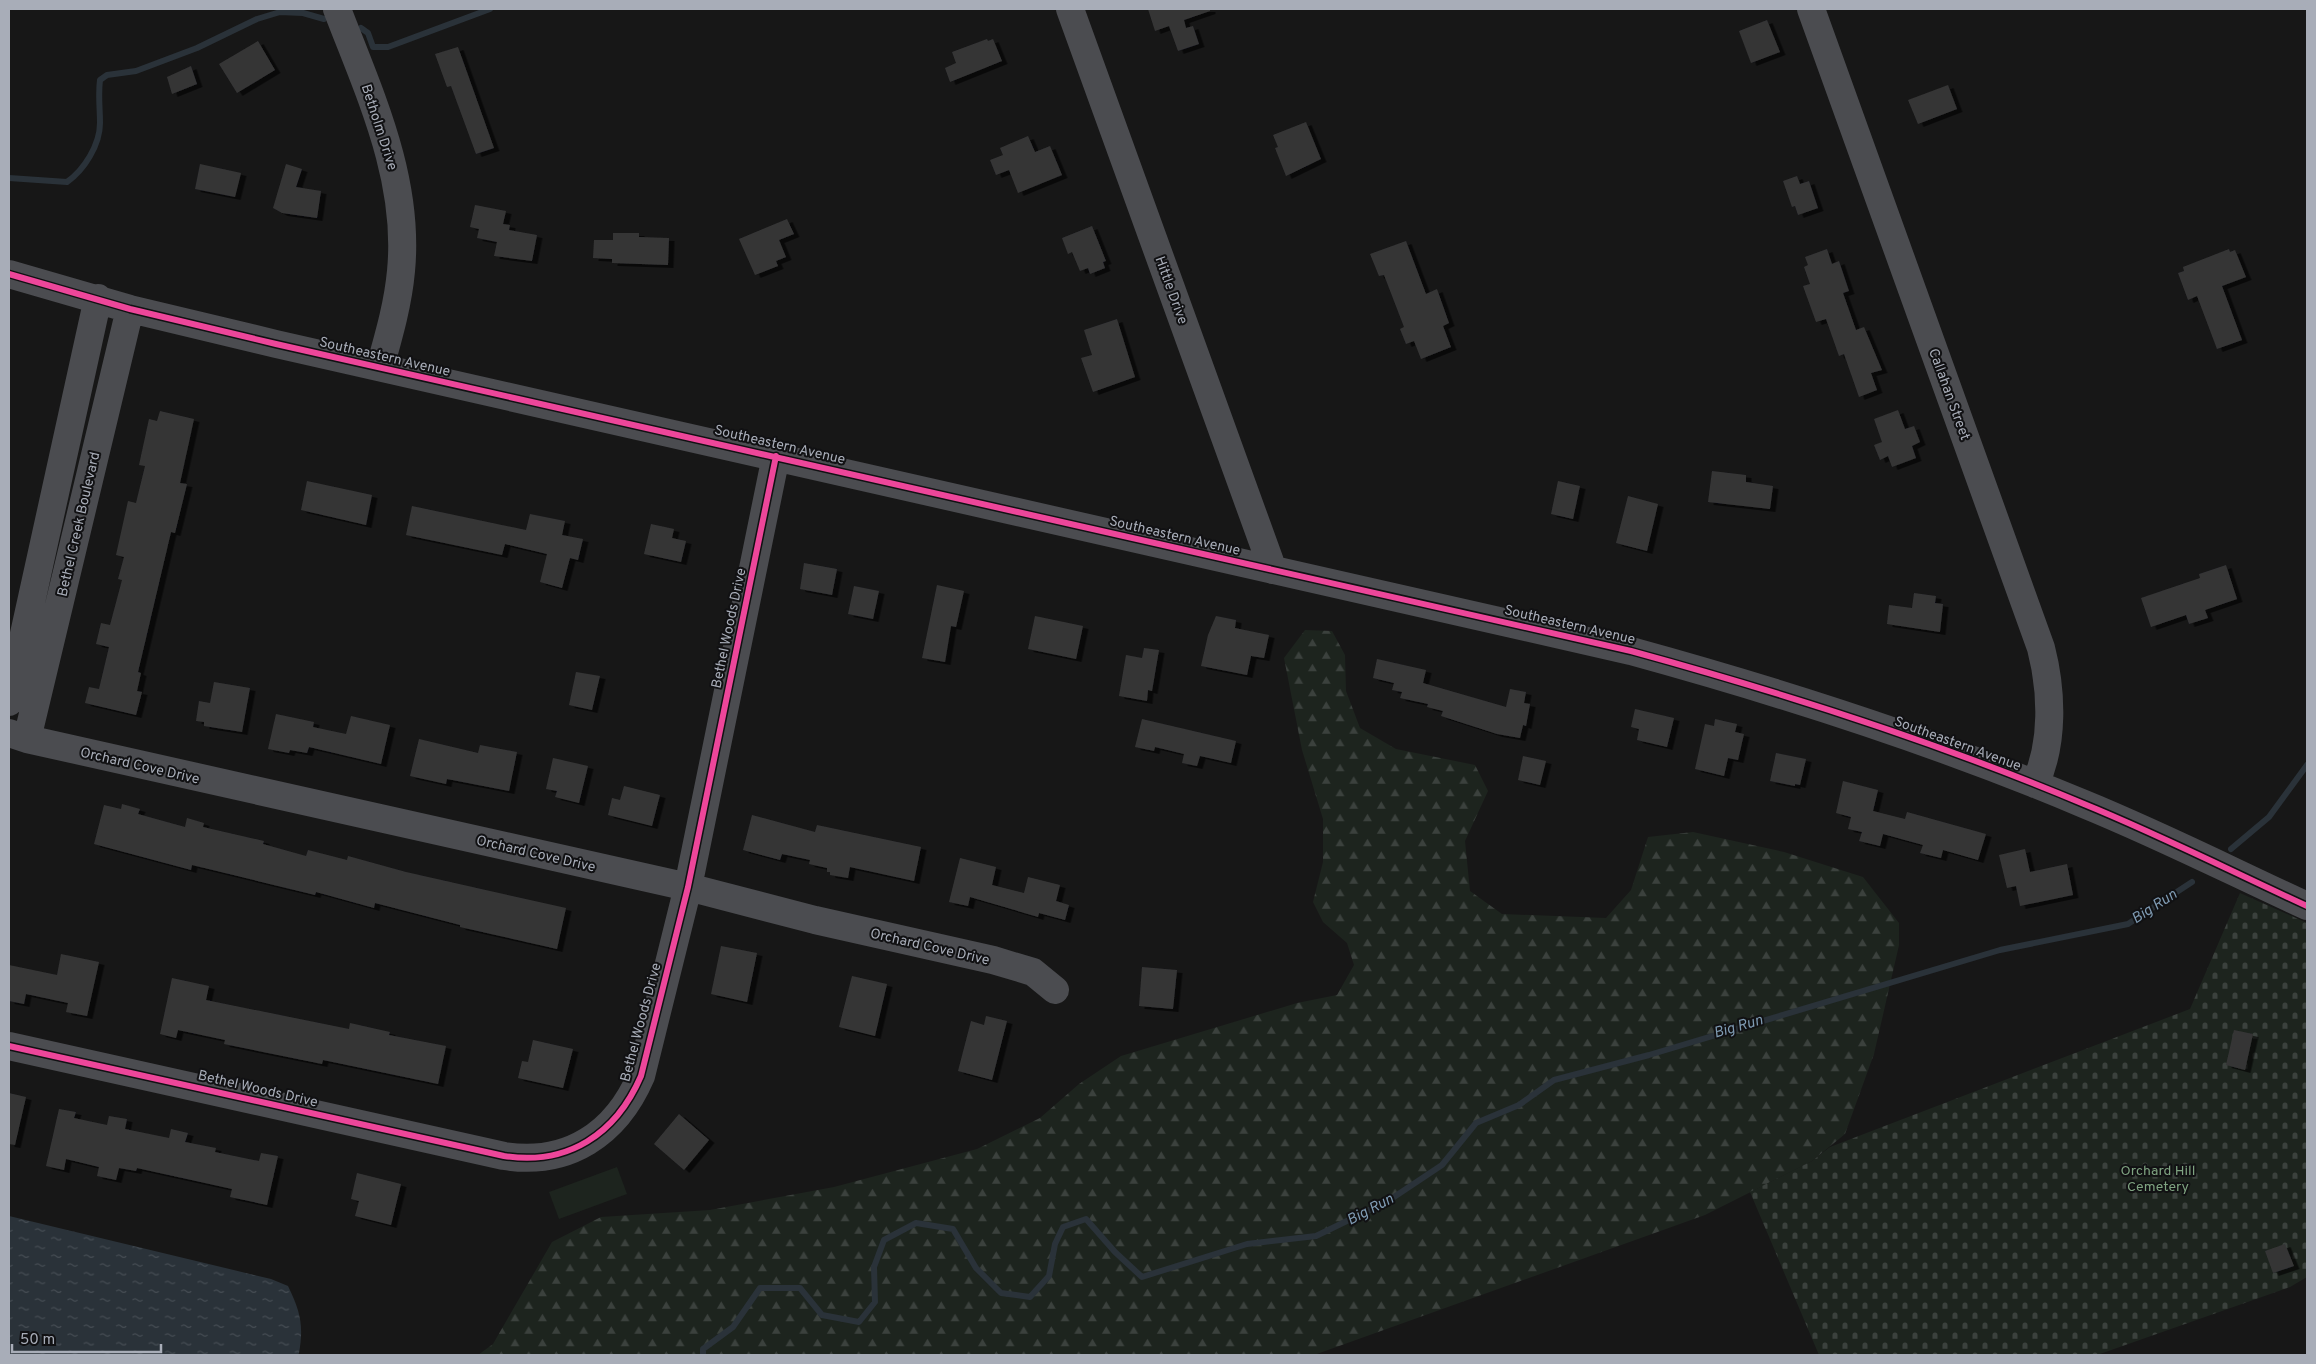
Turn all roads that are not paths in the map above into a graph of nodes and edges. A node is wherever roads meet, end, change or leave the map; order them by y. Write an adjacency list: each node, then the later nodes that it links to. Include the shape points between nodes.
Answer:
1 (337, 9): 7 (street, Betholm Drive, via 388,143 400,206 403,243 397,307)
2 (1070, 9): 9 (street, Hittle Drive)
3 (1811, 9): 12 (street, Callahan Street, via 2041,648 2049,711 2045,749)
4 (9, 274): 5 (street, Southeastern Avenue)
5 (98, 298): 6 (street, Southeastern Avenue); 10 (street, Bethel Creek Boulevard)
6 (130, 309): 7 (street, Southeastern Avenue); 11 (street, Bethel Creek Boulevard)
7 (380, 367): 8 (street, Southeastern Avenue)
8 (776, 456): 9 (street, Southeastern Avenue); 13 (street, Bethel Woods Drive)
9 (1273, 570): 12 (street, Southeastern Avenue, via 1631,651 1730,678 1868,723)
10 (9, 702)
11 (18, 736): 13 (street, Orchard Cove Drive)
12 (2035, 784): 14 (street, Southeastern Avenue, via 2084,803)
13 (688, 887): 15 (street, Orchard Cove Drive, via 815,920 993,960 1033,972); 16 (street, Bethel Woods Drive, via 641,1076 633,1095 593,1138 544,1158 504,1156)
14 (2307, 906)
15 (1055, 990)
16 (9, 1046)

